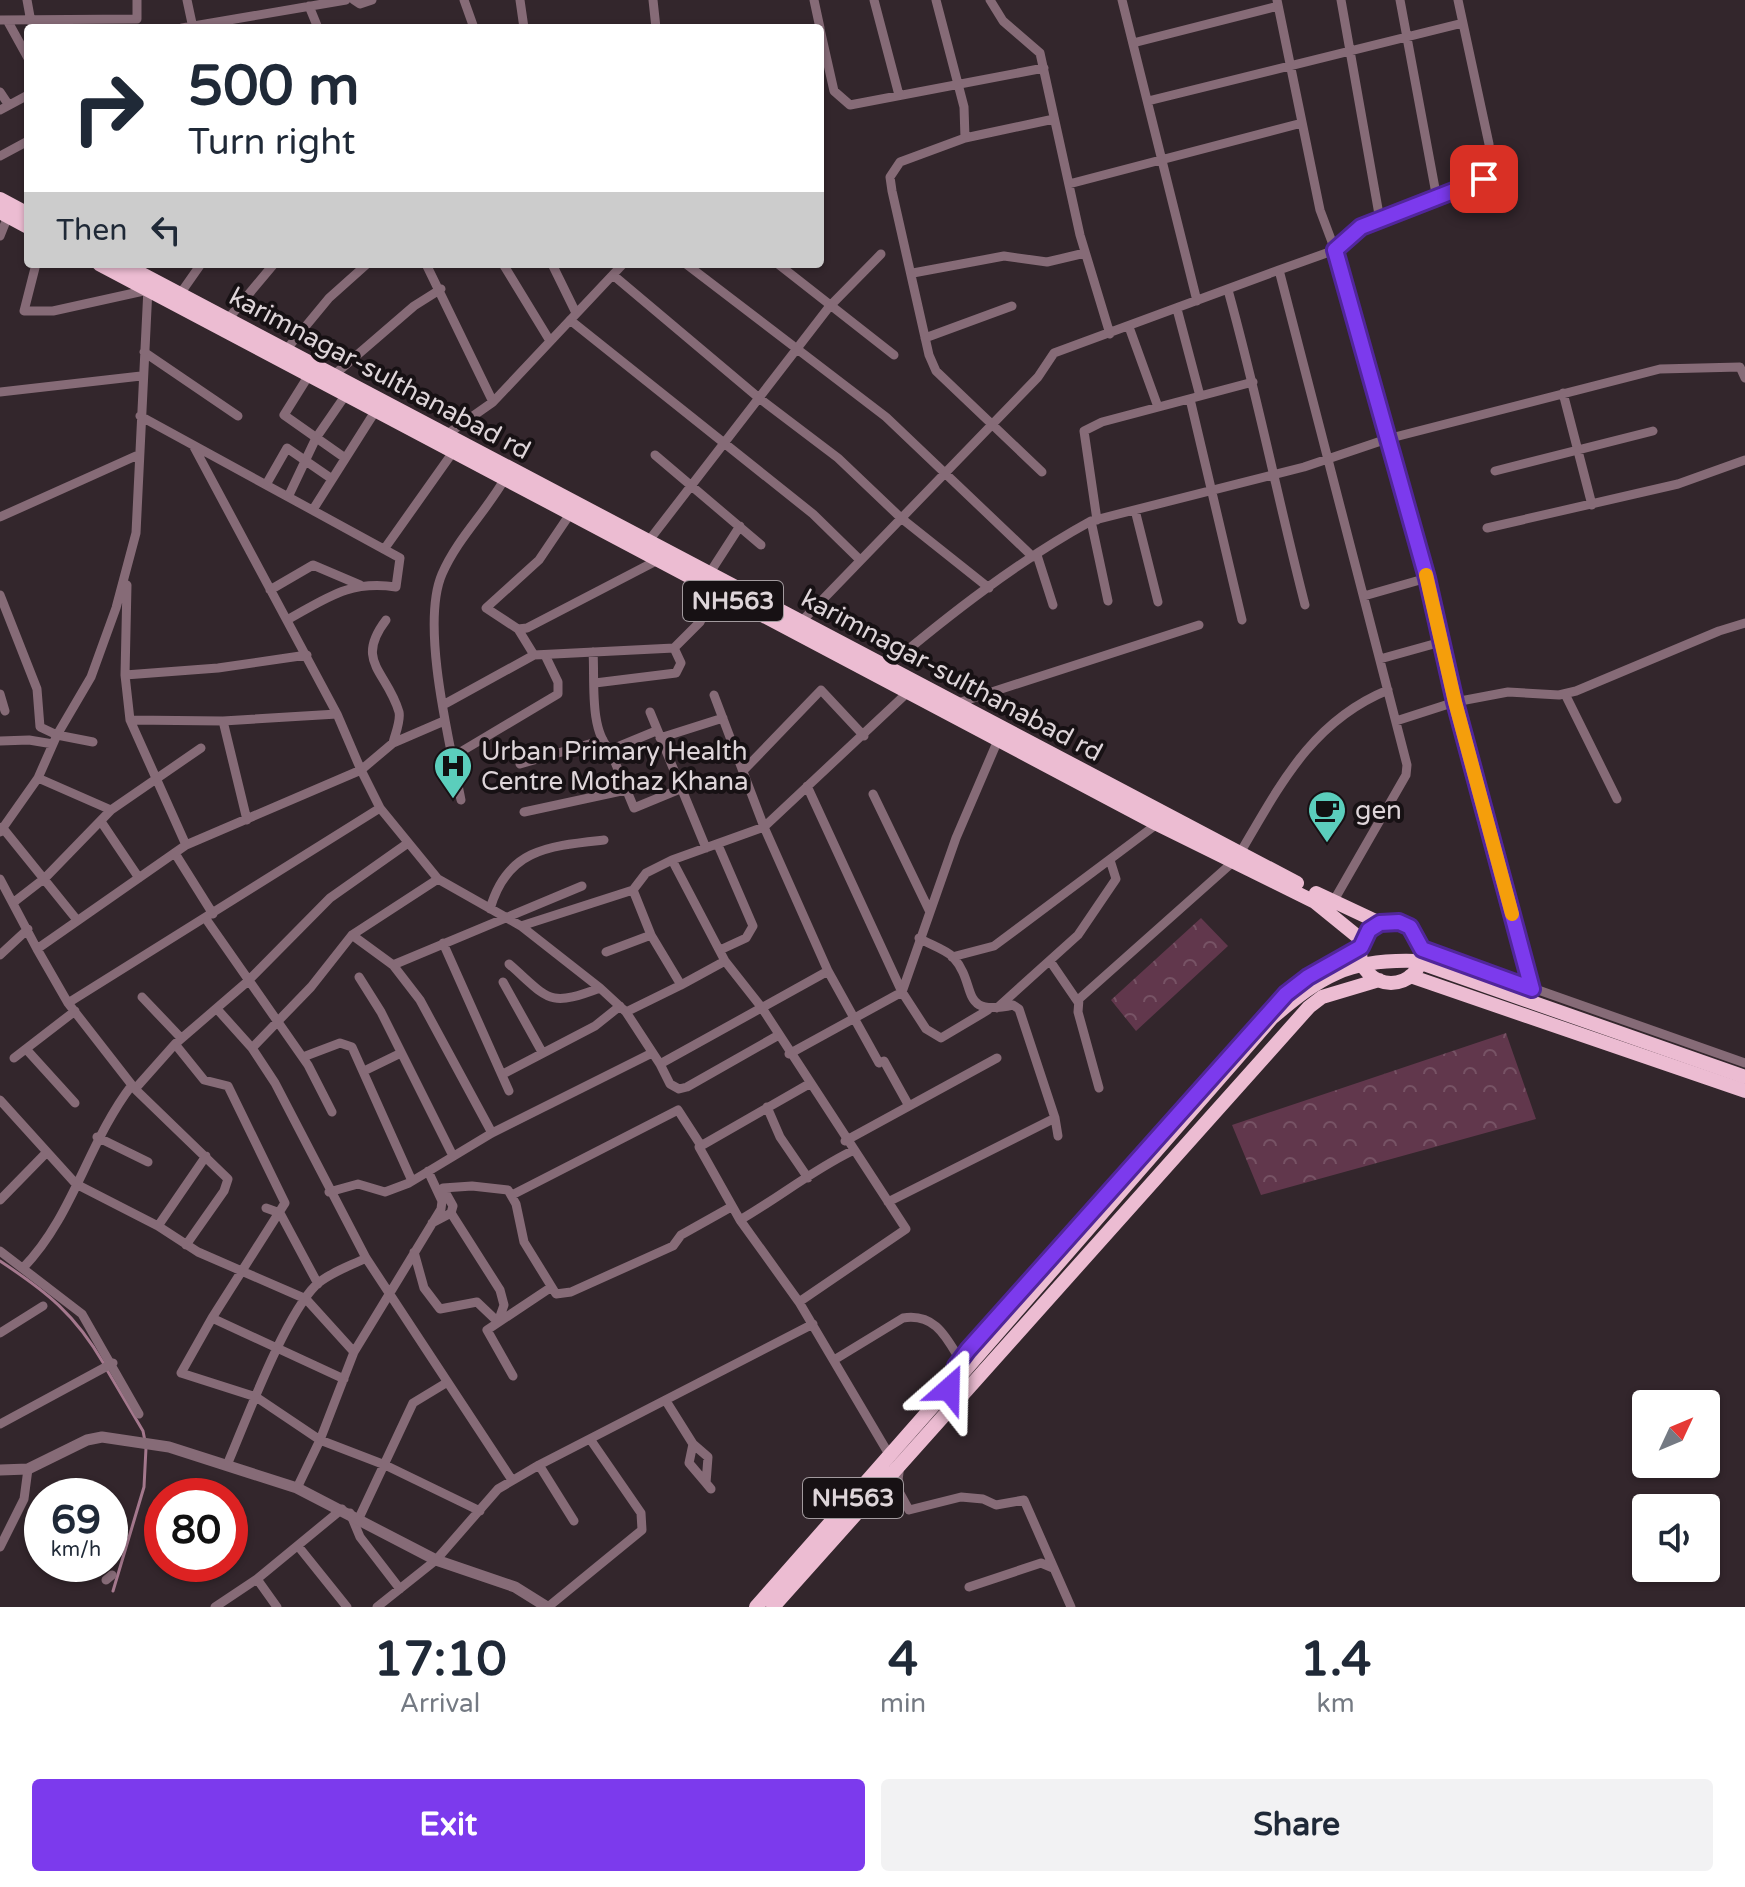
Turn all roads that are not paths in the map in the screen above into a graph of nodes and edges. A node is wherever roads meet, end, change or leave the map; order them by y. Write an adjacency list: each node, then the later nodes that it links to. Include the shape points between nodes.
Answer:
1 (27, 0): 21 (street)
2 (137, 0): 21 (street, via 137,19)
3 (187, 0): 23 (street)
4 (346, 0): 19 (street)
5 (354, 0): 6 (street)
6 (372, 0)
7 (464, 0): 26 (street)
8 (520, 0): 27 (street)
9 (653, 0): 28 (street)
10 (814, 0): 29 (street)
11 (874, 0): 39 (street)
12 (936, 0): 37 (street)
13 (990, 0): 36 (street, via 1003,21 1035,45)
14 (1122, 0): 31 (street)
15 (1341, 0): 33 (street)
16 (1400, 0): 30 (street)
17 (1458, 0): 22 (street)
18 (1278, 3): 31 (street); 35 (street)
19 (309, 6): 24 (street); 25 (street)
20 (3, 20): 21 (street); 34 (street)
21 (31, 22)
22 (1463, 23): 30 (street); 51 (street, via 1492,165 1484,179)
23 (189, 24)
24 (206, 24)
25 (316, 24)
26 (473, 24)
27 (523, 24)
28 (656, 24)
29 (819, 24)
30 (1407, 35): 33 (street); 51 (street)
31 (1133, 43): 41 (street)
32 (824, 49): 39 (street, via 840,99 859,104)
33 (1351, 50): 35 (street); 54 (street)
34 (24, 52)
35 (1290, 64): 41 (street); 44 (street)
36 (1044, 68): 37 (street); 43 (street)
37 (958, 83): 39 (street); 45 (street)
38 (0, 92): 42 (street)
39 (899, 95)
40 (24, 97): 42 (street)
41 (1148, 101): 48 (street)
42 (4, 107)
43 (1054, 119): 45 (street); 49 (street)
44 (1302, 123): 48 (street); 57 (street, via 1320,210)
45 (965, 138): 73 (street, via 913,155 892,168 892,191)
46 (24, 143): 47 (street)
47 (0, 156)
48 (1162, 159): 49 (street); 77 (street)
49 (1069, 184): 58 (street)
50 (0, 199): 52 (highway)
51 (1437, 199): 54 (street)
52 (24, 212)
53 (4, 214): 55 (highway); 56 (street)
54 (1380, 220): 57 (street, via 1361,227)
55 (24, 225)
56 (0, 236)
57 (1335, 250): 71 (street); 111 (street)
58 (1085, 253): 73 (street, via 1047,262 1004,256); 84 (street)
59 (881, 254): 79 (street)
60 (35, 268): 72 (street, via 24,311 53,311)
61 (117, 268): 72 (highway, NH563)
62 (198, 268): 76 (street)
63 (270, 268): 82 (street)
64 (363, 268): 87 (street, via 329,298)
65 (428, 268): 74 (street)
66 (505, 268): 86 (street)
67 (554, 268): 81 (street)
68 (691, 268): 88 (street)
69 (783, 268): 79 (street)
70 (617, 269): 81 (street); 100 (street)
71 (1279, 270): 75 (street); 119 (street)
72 (139, 273): 76 (highway, karimnagar-sulthanabad rd / NH563); 89 (street, via 149,320); 91 (highway, NH563)
73 (913, 273): 85 (street)
74 (441, 289): 92 (street); 102 (street)
75 (1228, 290): 77 (street); 95 (street)
76 (180, 294): 82 (highway, karimnagar-sulthanabad rd / NH563)
77 (1197, 301): 80 (street)
78 (1012, 306): 85 (street)
79 (829, 307): 88 (street); 90 (street)
80 (1177, 309): 83 (street); 99 (street)
81 (573, 316): 86 (street); 113 (street)
82 (228, 319): 87 (highway, karimnagar-sulthanabad rd / NH563)
83 (1129, 327): 84 (street); 103 (street)
84 (1110, 334): 107 (street, via 1054,353)
85 (925, 338): 107 (street, via 936,371)
86 (550, 341): 102 (street)
87 (286, 350): 92 (highway, karimnagar-sulthanabad rd / NH563)
88 (795, 350): 100 (street); 123 (street, via 886,417)
89 (144, 352): 93 (street); 106 (street)
90 (894, 355)
91 (309, 375): 97 (highway, NH563); 110 (street, via 284,415)
92 (334, 375): 109 (highway, karimnagar-sulthanabad rd / NH563)
93 (141, 376): 96 (street); 105 (street)
94 (1745, 378): 98 (street, via 1740,367 1660,369)
95 (1253, 382): 99 (street); 126 (street)
96 (0, 392)
97 (347, 393): 104 (highway, NH563); 110 (street)
98 (1563, 393): 111 (street); 114 (street)
99 (1200, 396): 101 (street)
100 (759, 398): 113 (street); 137 (street, via 838,458)
101 (1190, 399): 103 (street); 130 (street)
102 (493, 402): 109 (street)
103 (1158, 407): 138 (street, via 1084,431)
104 (376, 410): 115 (highway, NH563); 118 (street)
105 (140, 416): 112 (street); 116 (street)
106 (238, 416)
107 (992, 425): 123 (street); 124 (street)
108 (1653, 431): 114 (street)
109 (446, 435): 125 (highway, karimnagar-sulthanabad rd / NH563)
110 (316, 438): 118 (street); 121 (street)
111 (1387, 439): 119 (street); 149 (street)
112 (194, 447): 128 (street); 152 (street)
113 (725, 447): 129 (street); 145 (street, via 813,514)
114 (1578, 451): 122 (street); 132 (street)
115 (453, 452): 125 (highway, NH563); 143 (street)
116 (138, 455): 136 (street); 147 (street, via 136,533)
117 (655, 455): 129 (street)
118 (345, 458): 127 (street)
119 (1329, 459): 126 (street); 155 (street)
120 (1745, 460): 132 (street, via 1678,484)
121 (307, 462): 127 (street); 128 (street, via 287,448); 131 (street)
122 (1495, 471)
123 (946, 472): 137 (street); 144 (street)
124 (1042, 472)
125 (507, 475): 135 (highway, NH563); 142 (highway, karimnagar-sulthanabad rd / NH563); 184 (street, via 441,577 434,621)
126 (1272, 476): 130 (street); 159 (street)
127 (332, 479): 133 (street)
128 (267, 483): 131 (street)
129 (691, 488): 139 (street); 142 (street)
130 (1211, 491): 134 (street); 162 (street)
131 (289, 495): 133 (street)
132 (1592, 505): 140 (street)
133 (314, 508): 143 (street)
134 (1135, 510): 138 (street); 157 (street)
135 (570, 514): 142 (highway, NH563); 166 (street, via 539,560 486,608)
136 (0, 517)
137 (901, 518): 145 (street); 151 (street)
138 (1094, 521): 144 (street); 156 (street)
139 (740, 526): 141 (street); 148 (street)
140 (1487, 528)
141 (761, 545)
142 (644, 547): 146 (highway, NH563); 148 (highway, karimnagar-sulthanabad rd / NH563)
143 (385, 548): 150 (street, via 400,558 396,587)
144 (1035, 556): 151 (street); 158 (street)
145 (859, 559): 163 (street)
146 (656, 561): 153 (highway, NH563); 166 (street)
147 (127, 572): 175 (street); 195 (street, via 91,677)
148 (709, 574): 163 (highway, karimnagar-sulthanabad rd / NH563)
149 (1427, 578): 155 (street); 167 (street)
150 (361, 585): 152 (street, via 313,565); 160 (street)
151 (989, 588): 174 (street)
152 (270, 590): 160 (street)
153 (715, 591): 168 (street, via 700,622); 178 (highway, NH563)
154 (0, 595): 195 (street, via 37,689 40,727)
155 (1364, 596): 173 (street)
156 (1108, 601)
157 (1158, 602)
158 (1053, 605)
159 (1305, 605)
160 (287, 620): 170 (street)
161 (386, 620): 200 (street, via 372,639 370,653 400,715)
162 (1242, 620)
163 (800, 623): 174 (highway, karimnagar-sulthanabad rd / NH563)
164 (1745, 623): 179 (street)
165 (1199, 625): 183 (street)
166 (518, 629): 171 (street)
167 (1441, 642): 173 (street); 182 (street)
168 (674, 648): 169 (street); 176 (street, via 682,667 676,673)
169 (593, 652): 172 (street); 176 (street)
170 (307, 655): 175 (street); 187 (street)
171 (534, 655): 172 (street); 184 (street)
172 (545, 655): 203 (street, via 558,694)
173 (1380, 659): 177 (street)
174 (886, 668): 183 (highway, karimnagar-sulthanabad rd / NH563)
175 (125, 675): 189 (street)
176 (595, 683): 196 (street)
177 (1388, 690): 192 (street); 229 (street, via 1342,712 1318,737 1281,784)
178 (907, 693): 194 (street); 197 (highway, NH563)
179 (1565, 694): 182 (street, via 1508,692); 213 (street)
180 (714, 695): 188 (street)
181 (0, 696): 185 (street)
182 (1455, 702): 192 (street); 271 (street)
183 (958, 703): 229 (highway, karimnagar-sulthanabad rd / NH563)
184 (443, 705): 191 (street)
185 (5, 711)
186 (650, 712): 193 (street)
187 (337, 714): 190 (street); 205 (street)
188 (723, 718): 193 (street); 206 (street)
189 (130, 720): 190 (street); 208 (street)
190 (223, 721): 218 (street)
191 (444, 721): 200 (street); 203 (street)
192 (1396, 721): 239 (street, via 1406,775)
193 (658, 735): 202 (street); 210 (street)
194 (864, 736): 206 (street, via 821,690); 209 (street)
195 (55, 740): 198 (street); 199 (street); 207 (street)
196 (603, 740): 202 (street); 204 (street)
197 (998, 740): 220 (highway, NH563); 241 (street)
198 (0, 741)
199 (93, 742)
200 (393, 743): 205 (street)
201 (201, 748): 208 (street)
202 (610, 750): 211 (street)
203 (452, 757): 214 (street)
204 (520, 764)
205 (361, 770): 215 (street); 218 (street)
206 (743, 771): 221 (street)
207 (38, 778): 216 (street); 222 (street)
208 (157, 780): 216 (street); 225 (street)
209 (807, 786): 221 (street); 272 (street)
210 (680, 789): 211 (street, via 634,808); 227 (street)
211 (626, 790): 217 (street)
212 (873, 794): 241 (street)
213 (1617, 799)
214 (461, 800)
215 (380, 808): 224 (street); 242 (street)
216 (111, 810): 219 (street)
217 (524, 812)
218 (247, 820): 225 (street)
219 (102, 823): 232 (street); 233 (street)
220 (1157, 824): 229 (highway, NH563); 231 (street)
221 (764, 827): 226 (street); 263 (street)
222 (1, 828): 232 (street)
223 (604, 840): 240 (street, via 551,847 518,862 498,882)
224 (408, 843): 235 (street); 267 (street, via 330,898)
225 (186, 845): 228 (street)
226 (718, 845): 227 (street); 255 (street, via 753,926 750,935)
227 (706, 848): 230 (street)
228 (176, 855): 233 (street); 242 (street)
229 (1237, 857): 239 (highway, karimnagar-sulthanabad rd / NH563); 252 (highway, NH563, via 1315,902); 274 (street)
230 (672, 860): 237 (street, via 646,873); 255 (street)
231 (1110, 860): 258 (street, via 994,946); 260 (street, via 1116,879 1078,935)
232 (45, 878): 238 (street); 244 (street)
233 (139, 878): 244 (street)
234 (0, 879): 238 (street)
235 (438, 879): 240 (street); 248 (street)
236 (582, 886): 243 (street)
237 (633, 890): 246 (street); 249 (street)
238 (14, 902): 247 (street)
239 (1333, 902): 245 (highway, karimnagar-sulthanabad rd / NH563)
240 (490, 909): 243 (street)
241 (929, 910): 250 (street)
242 (210, 916): 267 (street); 275 (street)
243 (507, 918): 246 (street); 251 (street)
244 (77, 920): 253 (street)
245 (1380, 923): 252 (highway); 254 (highway, NH563, via 1410,927)
246 (521, 926): 270 (street)
247 (28, 929): 253 (street); 257 (street)
248 (352, 935): 262 (street); 281 (street)
249 (651, 935): 256 (street); 269 (street)
250 (919, 938): 258 (street); 272 (street)
251 (443, 943): 262 (street); 296 (street)
252 (1362, 944): 266 (highway, NH563, via 1364,967); 354 (highway, via 1286,994)
253 (37, 949): 275 (street)
254 (1422, 949): 264 (highway); 271 (street)
255 (720, 950): 259 (street)
256 (606, 952)
257 (0, 955)
258 (952, 957): 279 (street, via 973,997)
259 (725, 961): 269 (street); 276 (street)
260 (1050, 961): 274 (street); 279 (street)
261 (509, 964): 270 (street, via 549,999 567,1000)
262 (393, 965): 309 (street, via 420,1000)
263 (828, 971): 276 (street); 280 (street)
264 (1410, 976): 266 (highway, NH563, via 1399,982); 302 (highway)
265 (359, 977): 287 (street)
266 (1379, 980): 365 (highway, NH563, via 1322,997 1309,1007)
267 (247, 982): 277 (street); 281 (street)
268 (503, 982): 286 (street)
269 (681, 985): 278 (street)
270 (600, 988): 278 (street)
271 (1532, 989): 293 (street)
272 (902, 992): 279 (street, via 926,1029 941,1038); 280 (street)
273 (142, 997): 283 (street)
274 (1078, 1002): 300 (street)
275 (71, 1007): 285 (street); 299 (street)
276 (762, 1008): 282 (street); 294 (street)
277 (217, 1009): 283 (street); 284 (street)
278 (623, 1009): 286 (street); 288 (street)
279 (991, 1010): 308 (street, via 1013,1005 1019,1009)
280 (853, 1017): 289 (street); 305 (street)
281 (278, 1020): 284 (street); 290 (street)
282 (777, 1036): 289 (street); 294 (street, via 679,1089 670,1084)
283 (178, 1041): 299 (street); 329 (street, via 207,1083 225,1084 231,1091 284,1199)
284 (252, 1048): 323 (street)
285 (26, 1049): 291 (street); 304 (street)
286 (542, 1052): 296 (street)
287 (401, 1053): 295 (street); 317 (street)
288 (652, 1053): 294 (street); 309 (street)
289 (789, 1054): 298 (street)
290 (303, 1057): 295 (street, via 346,1043); 307 (street)
291 (14, 1058)
292 (997, 1058): 305 (street)
293 (1745, 1063)
294 (660, 1064)
295 (364, 1071): 321 (street)
296 (503, 1074): 301 (street)
297 (1745, 1077): 354 (highway, bridge, via 1415,961 1344,967 1314,982 1272,1018)
298 (809, 1084): 306 (street); 312 (street)
299 (133, 1087): 311 (street); 316 (street)
300 (1099, 1088)
301 (509, 1091)
302 (1745, 1091)
303 (0, 1100): 315 (street)
304 (75, 1103)
305 (909, 1106): 312 (street)
306 (767, 1107): 313 (street); 320 (street)
307 (332, 1112)
308 (1055, 1118): 310 (street); 326 (street)
309 (492, 1133): 317 (street)
310 (1058, 1136)
311 (97, 1137): 318 (street); 322 (street)
312 (845, 1141): 314 (street)
313 (700, 1144): 324 (street, via 678,1110); 327 (street)
314 (852, 1151): 320 (street); 326 (street)
315 (45, 1154): 322 (street); 325 (street)
316 (206, 1156): 333 (street); 334 (street, via 225,1175 227,1185)
317 (453, 1156): 319 (street)
318 (148, 1162)
319 (428, 1171): 321 (street); 332 (street, via 442,1201)
320 (808, 1178): 331 (street)
321 (412, 1181): 323 (street, via 385,1192 358,1184)
322 (76, 1184): 333 (street); 338 (street, via 50,1235)
323 (329, 1192): 337 (street)
324 (512, 1195): 330 (street, via 472,1186 443,1188 453,1206); 341 (street, via 524,1242)
325 (0, 1200)
326 (888, 1202): 344 (street, via 906,1229)
327 (731, 1207): 331 (street); 341 (street, via 681,1235 673,1246 571,1292 556,1294)
328 (266, 1208): 329 (street)
329 (280, 1213): 339 (street); 340 (street)
330 (451, 1213): 332 (street); 347 (street, via 500,1290 504,1305)
331 (740, 1220): 344 (street)
332 (432, 1223): 336 (street)
333 (158, 1226): 334 (street)
334 (186, 1245): 339 (street)
335 (0, 1251): 338 (street)
336 (414, 1252): 342 (street); 347 (street, via 424,1288 440,1309 477,1302)
337 (366, 1258): 340 (street); 342 (street)
338 (23, 1268): 353 (street, via 82,1314)
339 (242, 1268): 343 (street); 346 (street)
340 (318, 1284): 343 (street)
341 (550, 1288): 347 (street)
342 (389, 1292): 351 (street); 357 (street)
343 (306, 1299): 350 (street); 351 (street)
344 (799, 1302): 348 (street)
345 (43, 1306): 349 (street)
346 (212, 1318): 350 (street); 358 (street, via 181,1373)
347 (498, 1322): 355 (street, via 487,1330)
348 (813, 1324): 352 (street); 359 (street)
349 (0, 1333)
350 (278, 1351): 356 (street); 358 (street)
351 (354, 1352): 356 (street)
352 (834, 1360): 354 (street, via 914,1316 943,1332); 365 (street)
353 (108, 1367): 360 (street); 361 (street)
354 (960, 1368): 365 (highway, NH563)
355 (513, 1376)
356 (344, 1379): 363 (street)
357 (446, 1383): 367 (street, via 413,1403); 371 (street)
358 (256, 1397): 363 (street); 366 (street)
359 (666, 1401): 362 (street); 364 (street)
360 (139, 1414)
361 (0, 1424)
362 (590, 1439): 368 (street); 388 (street, via 641,1513 642,1530)
363 (320, 1440): 367 (street); 372 (street)
364 (693, 1444): 364 (street, via 708,1457 709,1486 689,1463)
365 (895, 1461): 379 (street, via 897,1488 909,1510 961,1497 996,1505 1024,1500); 389 (highway, NH563); 390 (highway, NH563)
366 (227, 1465): 369 (street, via 169,1447 102,1437); 372 (street)
367 (385, 1465): 373 (street); 374 (street)
368 (539, 1465): 371 (street); 375 (street)
369 (28, 1469): 370 (street); 377 (street, via 24,1499)
370 (0, 1470)
371 (512, 1480): 373 (street)
372 (297, 1488): 374 (street)
373 (480, 1511): 378 (street)
374 (350, 1513): 376 (street); 378 (street); 382 (street, via 360,1537)
375 (574, 1521)
376 (298, 1546): 380 (street); 386 (street)
377 (0, 1547)
378 (436, 1560): 382 (street); 383 (street, via 500,1581)
379 (1053, 1568): 381 (street, via 1041,1563); 391 (street)
380 (257, 1579): 384 (street); 385 (street)
381 (969, 1587)
382 (400, 1589): 387 (street)
383 (527, 1601): 388 (street)
384 (215, 1607)
385 (277, 1607)
386 (347, 1607)
387 (377, 1607)
388 (547, 1607)
389 (756, 1607)
390 (773, 1607)
391 (1071, 1607)

